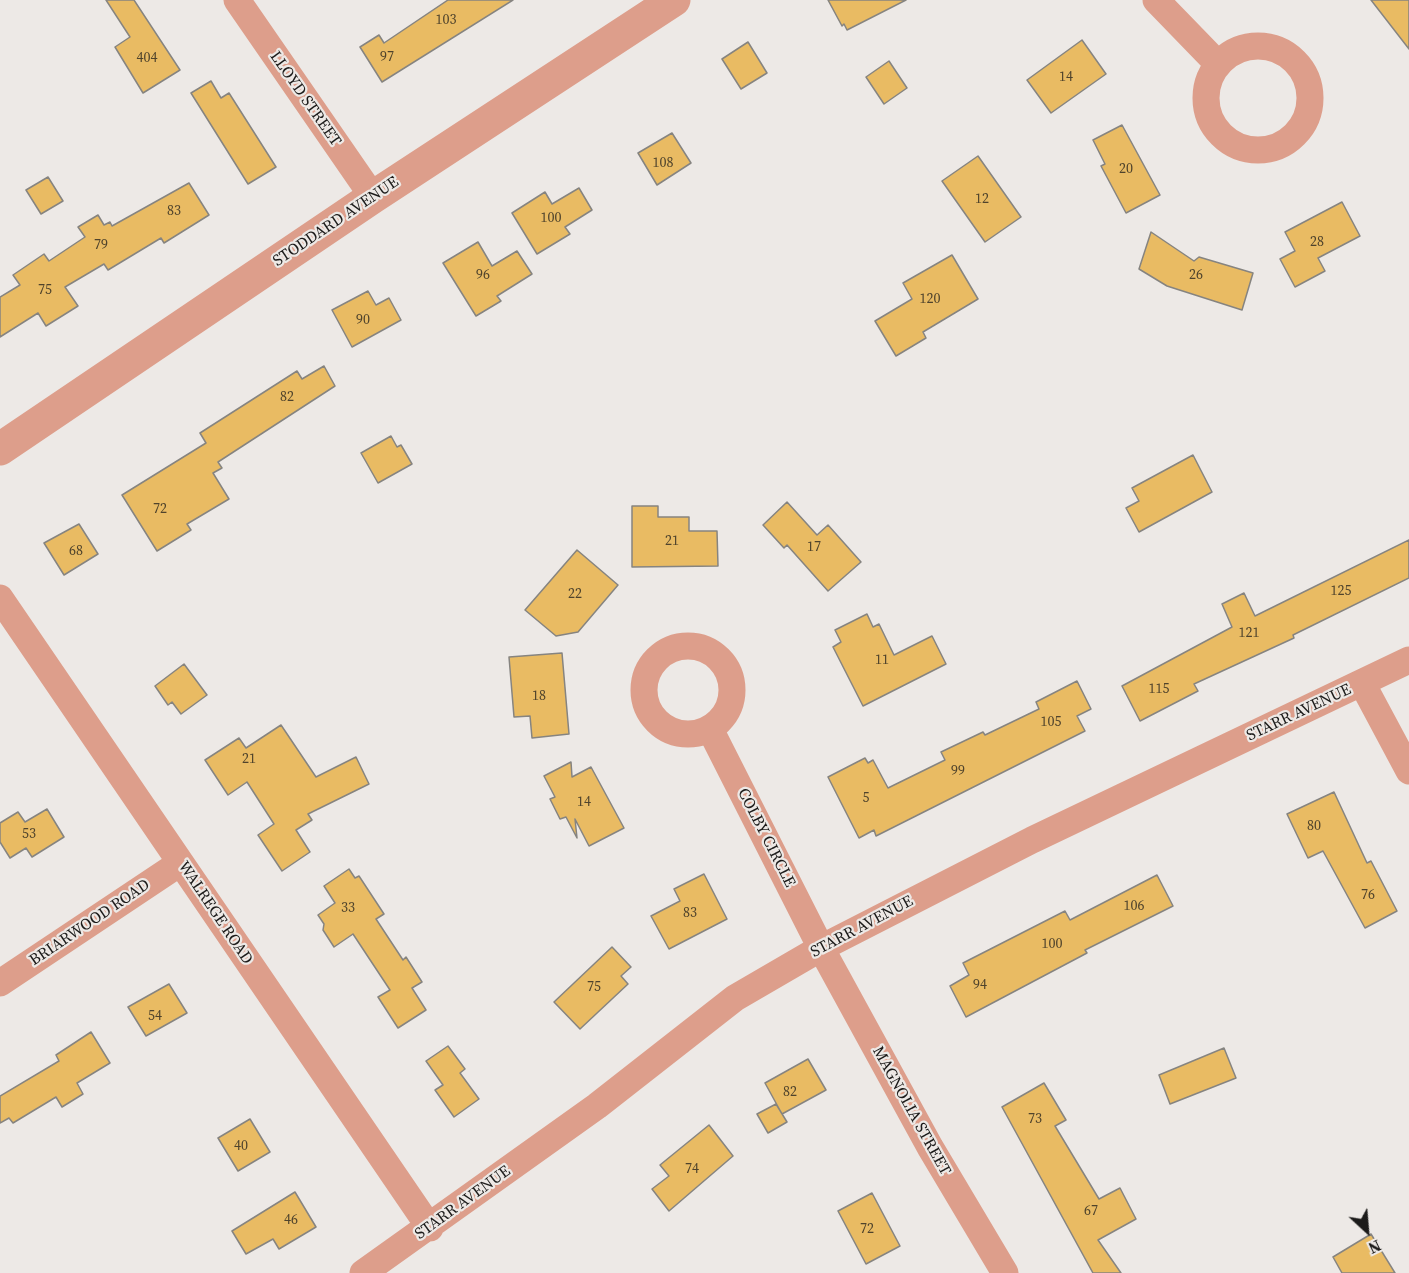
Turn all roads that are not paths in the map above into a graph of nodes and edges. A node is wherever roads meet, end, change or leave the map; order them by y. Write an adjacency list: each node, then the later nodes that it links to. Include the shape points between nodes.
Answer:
1 (237, 0): 5 (street, LLOYD STREET)
2 (674, 0): 5 (street, STODDARD AVENUE)
3 (1156, 0): 4 (street)
4 (1218, 64)
5 (373, 197): 6 (street, STODDARD AVENUE)
6 (0, 448)
7 (0, 598): 12 (street, WALREGE ROAD)
8 (1409, 660): 9 (street, STARR AVENUE)
9 (1362, 683): 11 (street); 13 (street, STARR AVENUE, via 1032,840)
10 (710, 729): 13 (street, COLBY CIRCLE)
11 (1409, 771)
12 (180, 862): 14 (street, BRIARWOOD ROAD); 15 (street, WALREGE ROAD)
13 (821, 948): 15 (street, STARR AVENUE, via 735,998 597,1106); 17 (street, MAGNOLIA STREET, via 930,1147)
14 (0, 983)
15 (430, 1228): 16 (street, STARR AVENUE)
16 (363, 1273)
17 (1005, 1273)

